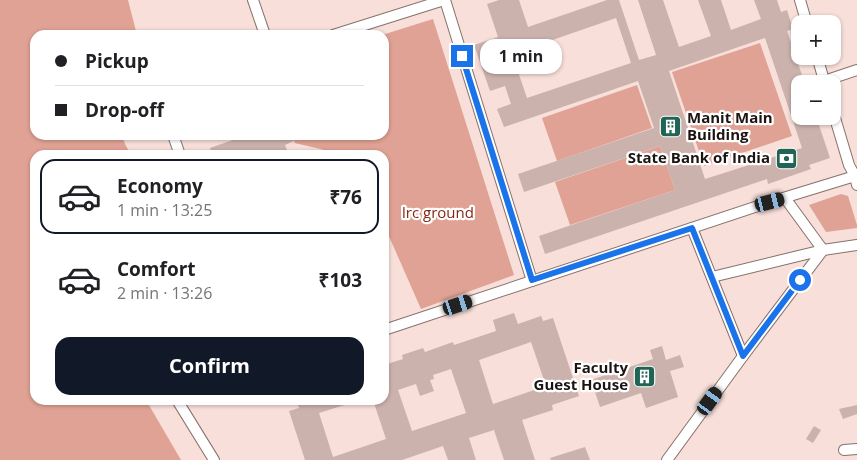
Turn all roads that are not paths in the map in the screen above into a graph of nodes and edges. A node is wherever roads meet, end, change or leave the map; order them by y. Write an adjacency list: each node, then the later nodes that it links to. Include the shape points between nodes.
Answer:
1 (253, 0): 5 (street)
2 (445, 0): 6 (street); 16 (street)
3 (800, 0): 4 (street)
4 (804, 15)
5 (263, 30)
6 (349, 30)
7 (857, 70): 8 (street)
8 (841, 76)
9 (837, 125): 10 (street)
10 (856, 180): 11 (street)
11 (785, 198): 12 (street); 14 (street)
12 (692, 228): 15 (street); 16 (street)
13 (857, 244): 14 (street)
14 (823, 250): 15 (street); 18 (street)
15 (712, 277): 18 (street)
16 (532, 280): 17 (street)
17 (389, 328)
18 (743, 356): 23 (street)
19 (180, 405): 22 (street)
20 (857, 449): 21 (street)
21 (844, 450)
22 (214, 460)
23 (667, 460)

